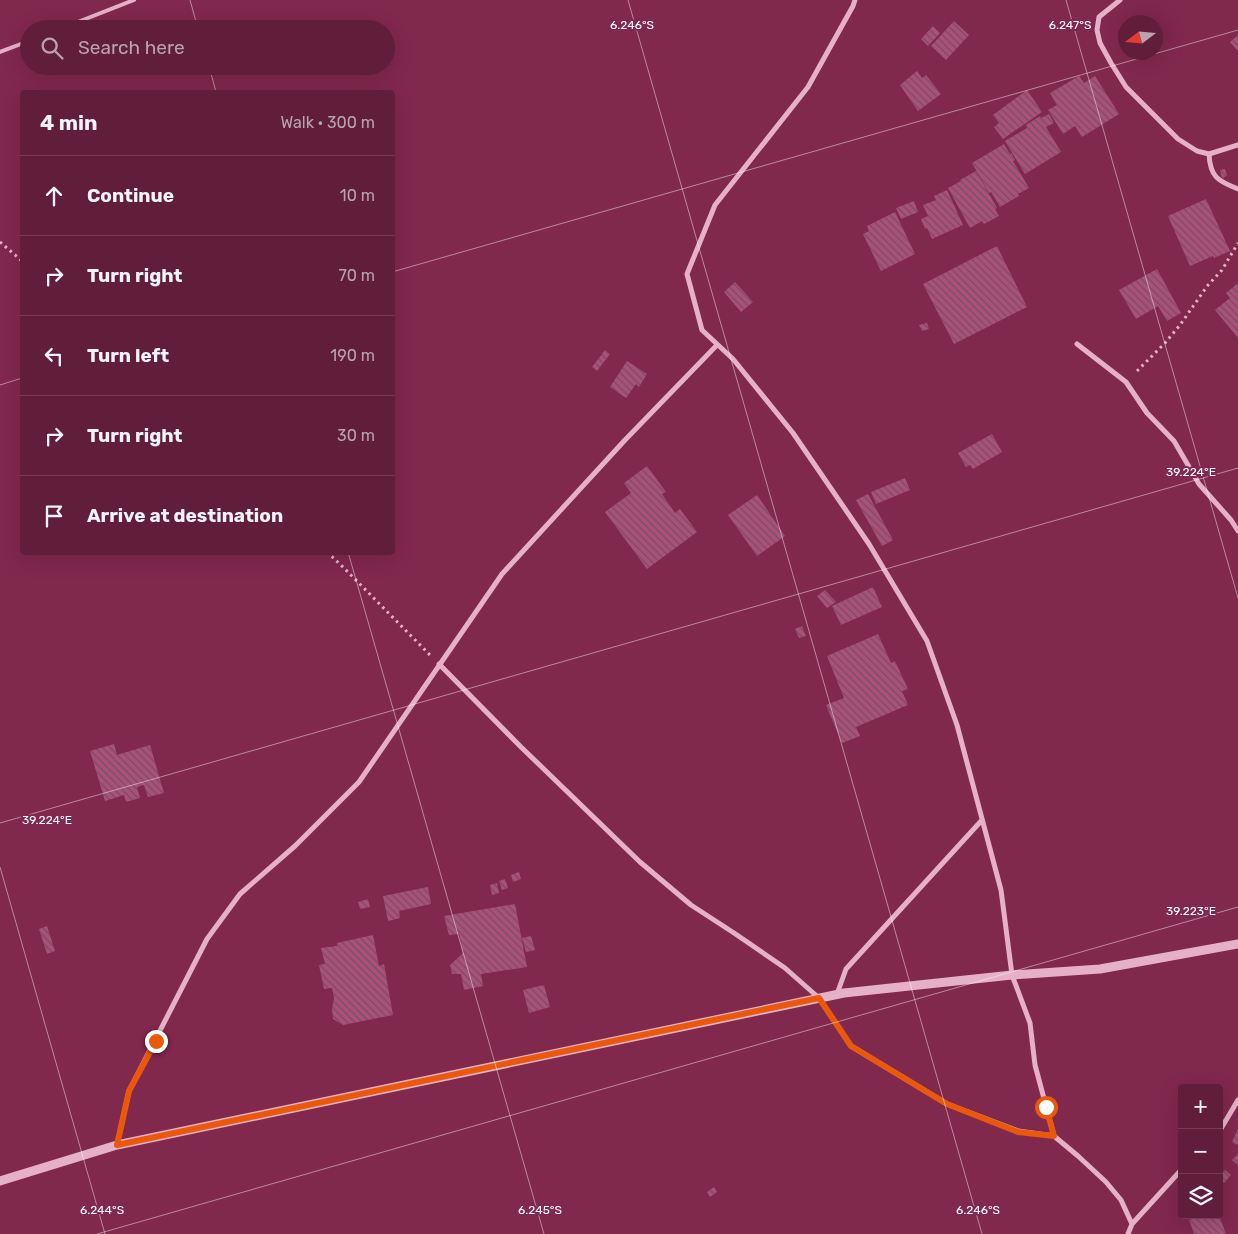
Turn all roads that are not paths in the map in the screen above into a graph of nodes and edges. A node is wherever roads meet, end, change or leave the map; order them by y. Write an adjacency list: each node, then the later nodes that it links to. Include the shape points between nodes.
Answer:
1 (134, 0): 4 (lane)
2 (855, 0): 11 (street, via 808,87 716,205 688,274 702,330)
3 (1120, 0): 8 (street, via 1099,17 1097,30 1111,63 1126,87 1178,139 1197,151)
4 (83, 20)
5 (20, 44): 6 (lane)
6 (0, 52)
7 (1238, 145): 8 (street)
8 (1209, 154): 9 (street, via 1212,171 1220,181)
9 (1238, 189)
10 (1077, 344): 12 (street, via 1126,382 1147,413 1174,441 1199,484)
11 (717, 345): 13 (street, via 502,574); 14 (street, via 733,359 793,433 869,544 927,641 957,725)
12 (1238, 531)
13 (439, 664): 18 (street, via 640,862 691,905 785,968); 22 (street, via 360,782 240,894 207,939 129,1091)
14 (982, 820): 16 (street, via 1001,890); 17 (street, via 846,969)
15 (1238, 944): 16 (street, via 1100,968)
16 (1012, 975): 17 (street); 21 (street, via 1030,1023 1035,1065)
17 (837, 994): 18 (street)
18 (819, 998): 21 (street, via 851,1046 947,1104 1018,1132); 22 (street)
19 (1238, 1100): 20 (street)
20 (1221, 1129)
21 (1054, 1136): 25 (street, via 1106,1182 1121,1200)
22 (117, 1145): 24 (street)
23 (1178, 1173): 25 (street)
24 (0, 1181)
25 (1132, 1224): 26 (street)
26 (1128, 1234)

